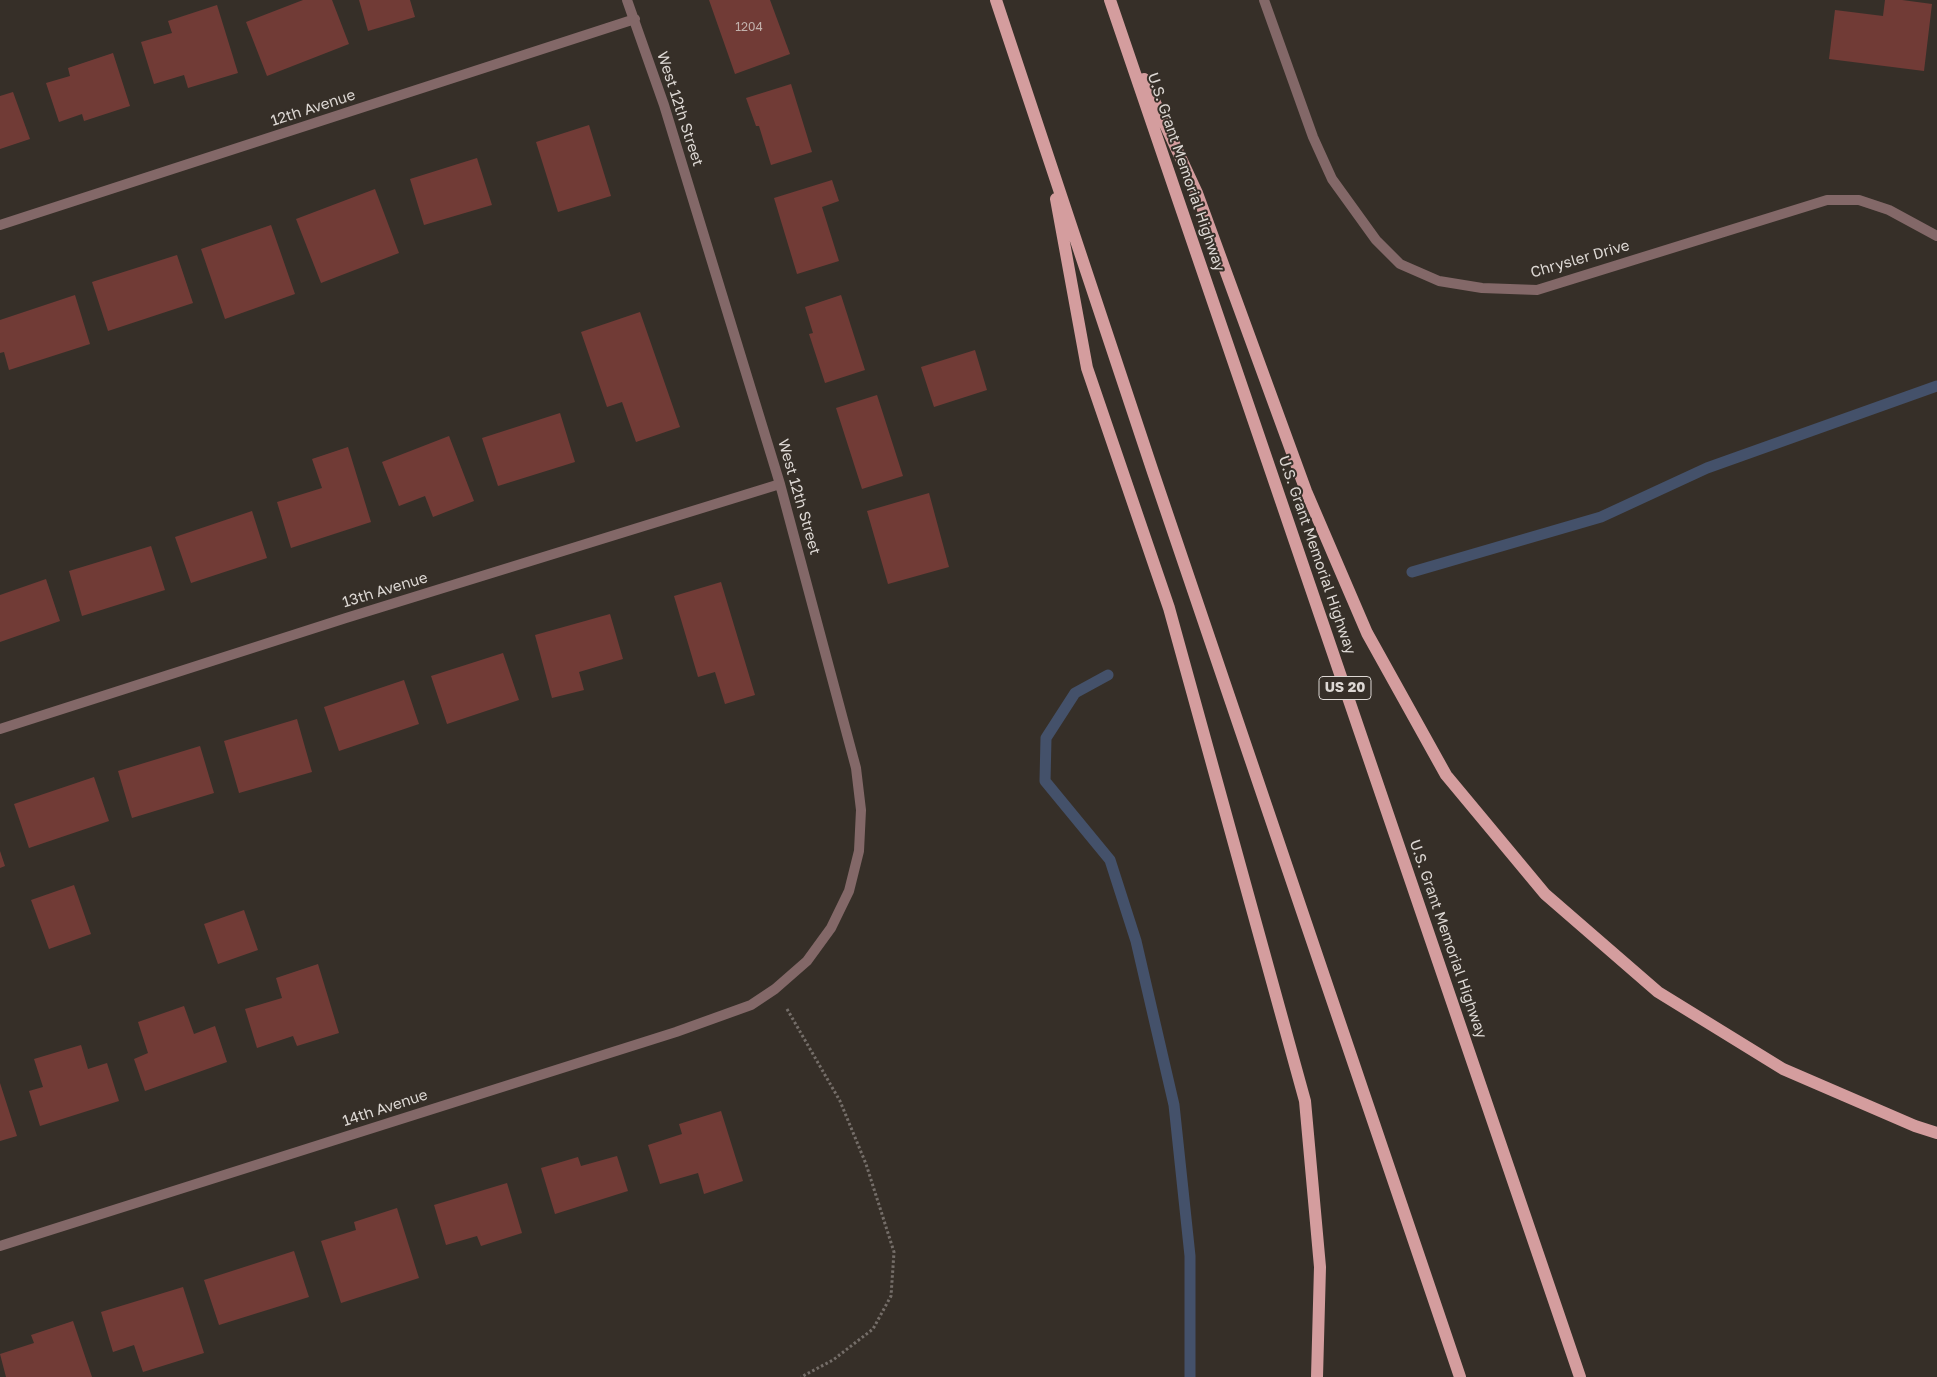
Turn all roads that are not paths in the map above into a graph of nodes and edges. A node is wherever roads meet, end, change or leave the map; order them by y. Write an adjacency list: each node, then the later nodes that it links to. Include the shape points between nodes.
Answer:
1 (628, 0): 5 (street, West 12th Street)
2 (996, 0): 7 (main road)
3 (1110, 0): 6 (main road, U.S. Grant Memorial Highway / US 20)
4 (1264, 0): 9 (street, Chrysler Drive, via 1312,136 1332,179 1376,240 1400,264 1439,281 1482,288 1537,290 1827,200 1859,200 1889,210)
5 (635, 19): 8 (street, 12th Avenue); 10 (street, West 12th Street)
6 (1116, 20): 13 (main road, via 1197,193 1306,492 1363,624 1446,775 1545,894 1658,992 1783,1069); 17 (main road, U.S. Grant Memorial Highway / US 20)
7 (1049, 155): 15 (main road, via 1086,368 1169,608 1306,1101 1320,1267); 16 (main road)
8 (0, 226)
9 (1937, 236)
10 (780, 484): 11 (street, 13th Avenue); 12 (street, West 12th Street, via 856,768 861,810 859,851 846,898 831,928 807,962)
11 (0, 728)
12 (776, 989): 14 (street, 14th Avenue, via 751,1005 676,1032)
13 (1937, 1133)
14 (0, 1246)
15 (1317, 1377)
16 (1460, 1377)
17 (1580, 1377)

